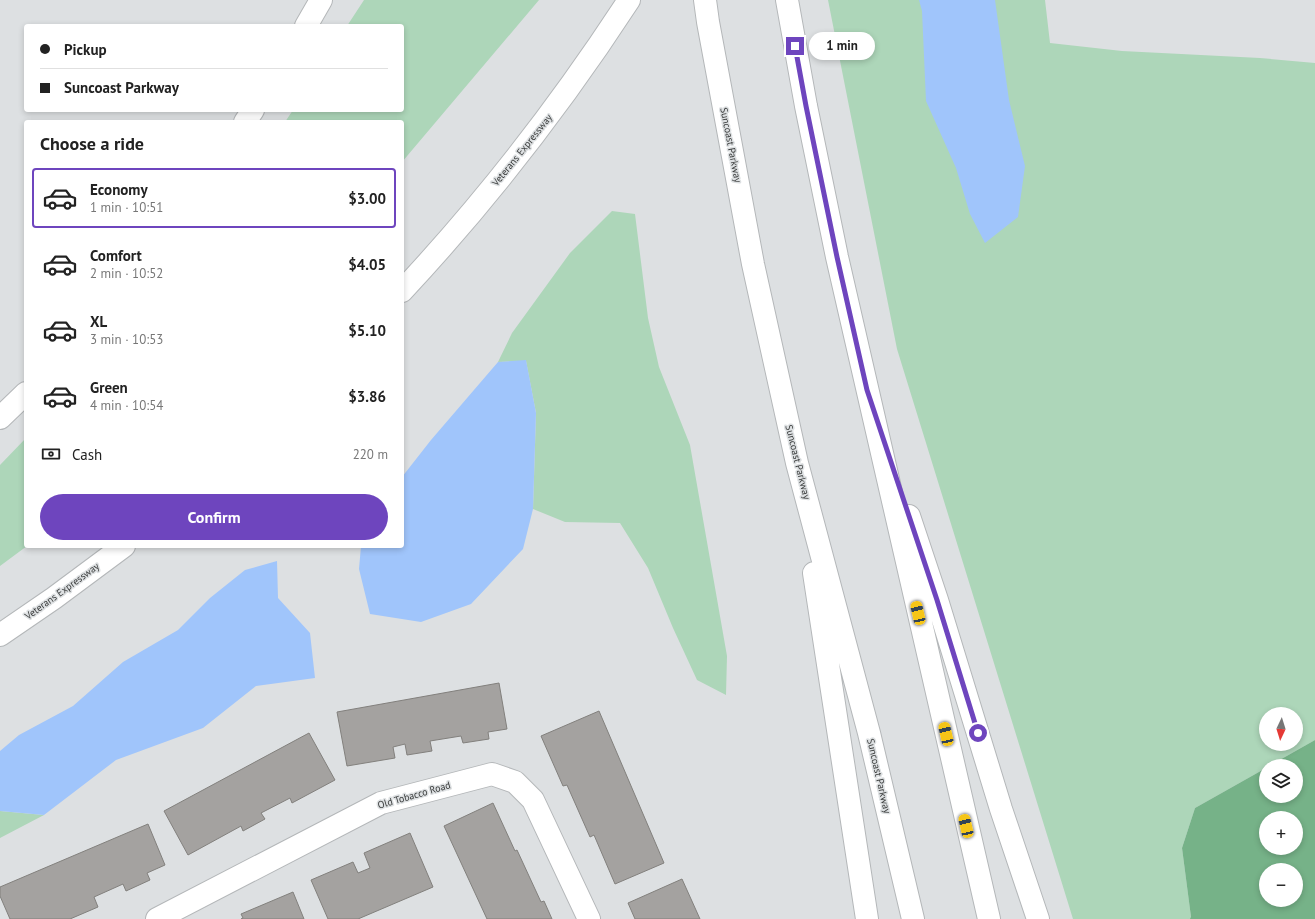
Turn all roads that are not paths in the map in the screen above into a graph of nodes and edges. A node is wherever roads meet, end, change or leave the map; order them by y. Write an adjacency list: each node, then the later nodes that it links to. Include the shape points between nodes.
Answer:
1 (321, 0): 5 (main road)
2 (629, 0): 6 (main road, Veterans Expressway, via 552,112 434,257)
3 (705, 0): 10 (main road, Suncoast Parkway, via 753,264)
4 (787, 0): 7 (main road, via 806,106)
5 (307, 24)
6 (404, 289)
7 (867, 390): 17 (main road); 18 (main road, via 937,600 1001,809)
8 (24, 394): 9 (main road)
9 (0, 418)
10 (797, 463): 15 (main road); 16 (main road, Suncoast Parkway, via 869,733)
11 (121, 548): 12 (main road, Veterans Expressway)
12 (0, 635)
13 (157, 919): 14 (main road, Old Tobacco Road, via 381,803 492,774 515,782 533,800)
14 (589, 919)
15 (867, 919)
16 (913, 919)
17 (989, 919)
18 (1038, 919)

